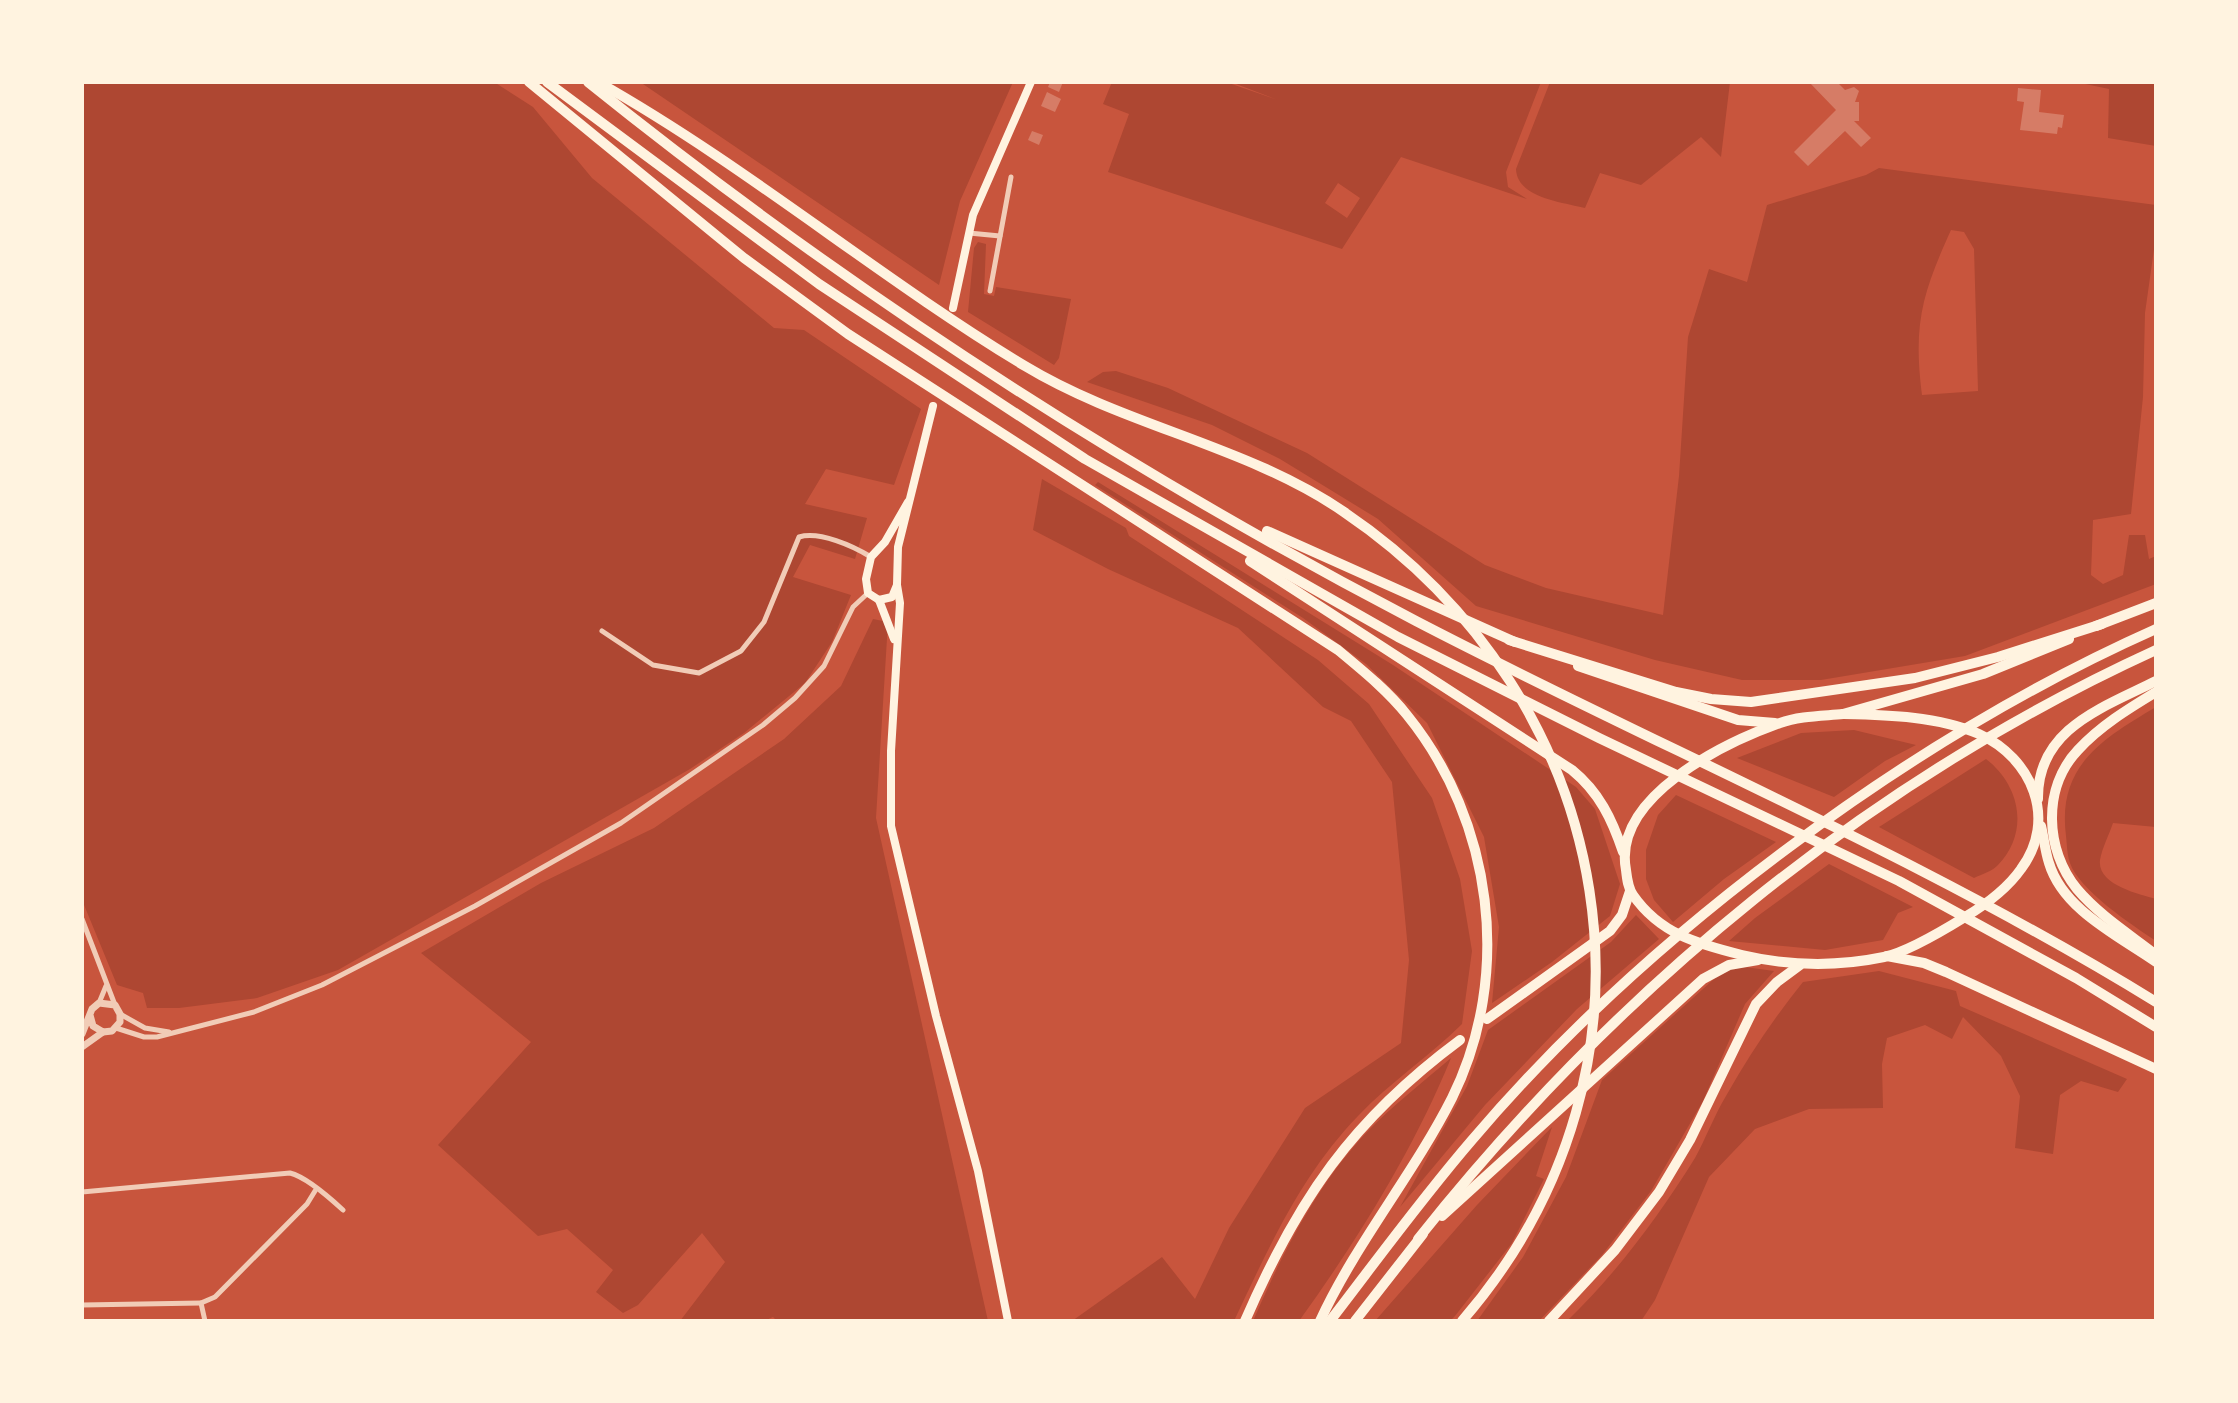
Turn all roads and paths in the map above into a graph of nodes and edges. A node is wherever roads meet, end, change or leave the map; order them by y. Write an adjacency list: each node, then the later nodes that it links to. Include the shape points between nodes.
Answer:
1 (529, 82): 65 (highway, via 777,282 894,366 1338,650 1406,713 1451,783 1479,860 1487,925 1480,1017 1460,1081)
2 (547, 82): 14 (highway, via 904,342)
3 (588, 82): 13 (highway, via 804,246 998,378)
4 (598, 82): 68 (highway, via 723,160 1029,369 1305,488 1377,536 1441,593 1482,639 1528,709 1555,766 1582,854 1594,932 1596,984 1587,1073 1572,1131 1521,1240)
5 (1031, 82): 7 (main road, via 987,179)
6 (1011, 177): 8 (street)
7 (969, 233): 8 (street); 10 (main road)
8 (1000, 236): 9 (street)
9 (990, 291)
10 (953, 308)
11 (933, 406): 12 (main road)
12 (908, 502): 15 (main road); 16 (main road)
13 (1206, 503): 24 (highway); 42 (highway, via 1417,621 1618,723 1864,839)
14 (1192, 522): 33 (highway, via 1572,770 1601,801); 48 (highway, via 1398,637 1899,881)
15 (874, 555): 16 (main road, via 884,551); 18 (main road, via 866,579); 23 (street, via 837,542 799,537 764,622 741,651 699,673 653,665)
16 (896, 557): 17 (main road)
17 (897, 585): 19 (main road, via 892,597); 25 (main road)
18 (868, 593): 19 (main road); 51 (street, via 853,607 824,666 795,698 628,818 475,906 323,985 254,1012)
19 (879, 600): 25 (main road)
20 (2156, 603): 21 (highway)
21 (2102, 624): 24 (highway, via 1915,678 1751,702 1692,696); 29 (highway, via 1983,674)
22 (2156, 629): 66 (highway, via 1944,743 1878,786 1702,917 1571,1036 1473,1138)
23 (602, 631)
24 (1509, 640): 30 (highway, via 1738,720)
25 (896, 648): 63 (main road, via 889,794 893,837 972,1147)
26 (2156, 650): 59 (highway, via 2018,721 1886,801 1720,927 1569,1066)
27 (2156, 681): 31 (highway, via 2058,738 2039,771)
28 (2156, 692): 36 (highway, via 2078,749 2057,787 2052,816 2055,848 2077,888)
29 (1843, 714): 30 (highway); 31 (highway, via 1917,720 1977,733 2021,766)
30 (1781, 723): 33 (highway, via 1731,744 1666,786 1640,813)
31 (2038, 799): 32 (highway)
32 (2039, 818): 37 (highway, via 2031,852 1991,900); 39 (highway, via 2049,864 2068,896)
33 (1623, 855): 34 (highway)
34 (1630, 891): 38 (highway, via 1654,918 1683,939); 47 (highway, via 1622,915 1604,936)
35 (82, 919): 41 (street, via 104,970)
36 (2156, 955)
37 (1887, 956): 40 (highway); 55 (highway, via 1946,972)
38 (1762, 959): 40 (highway); 59 (highway, via 1729,965 1703,979)
39 (2156, 962)
40 (1800, 965): 69 (highway, via 1770,988 1750,1013 1700,1121 1658,1192 1615,1250)
41 (106, 986): 43 (street); 44 (street)
42 (2156, 1002)
43 (99, 1003): 44 (street); 46 (street)
44 (115, 1005): 45 (street)
45 (120, 1014): 49 (street); 51 (street, via 145,1028)
46 (90, 1015): 50 (street, via 93,1026); 52 (street)
47 (1488, 1019)
48 (2156, 1027)
49 (116, 1028): 50 (street); 51 (street, via 144,1037)
50 (103, 1032): 54 (street)
51 (174, 1032)
52 (82, 1034)
53 (1460, 1040): 64 (highway, via 1385,1102 1339,1153 1289,1229)
54 (82, 1047)
55 (2156, 1069)
56 (315, 1191): 57 (street, via 302,1177 286,1172); 58 (street); 60 (street, via 215,1297)
57 (82, 1192)
58 (343, 1210)
59 (1418, 1239): 67 (highway)
60 (201, 1303): 61 (street); 62 (street)
61 (82, 1305)
62 (205, 1321)
63 (1008, 1321)
64 (1245, 1321)
65 (1320, 1321)
66 (1331, 1321)
67 (1355, 1321)
68 (1462, 1321)
69 (1549, 1321)

